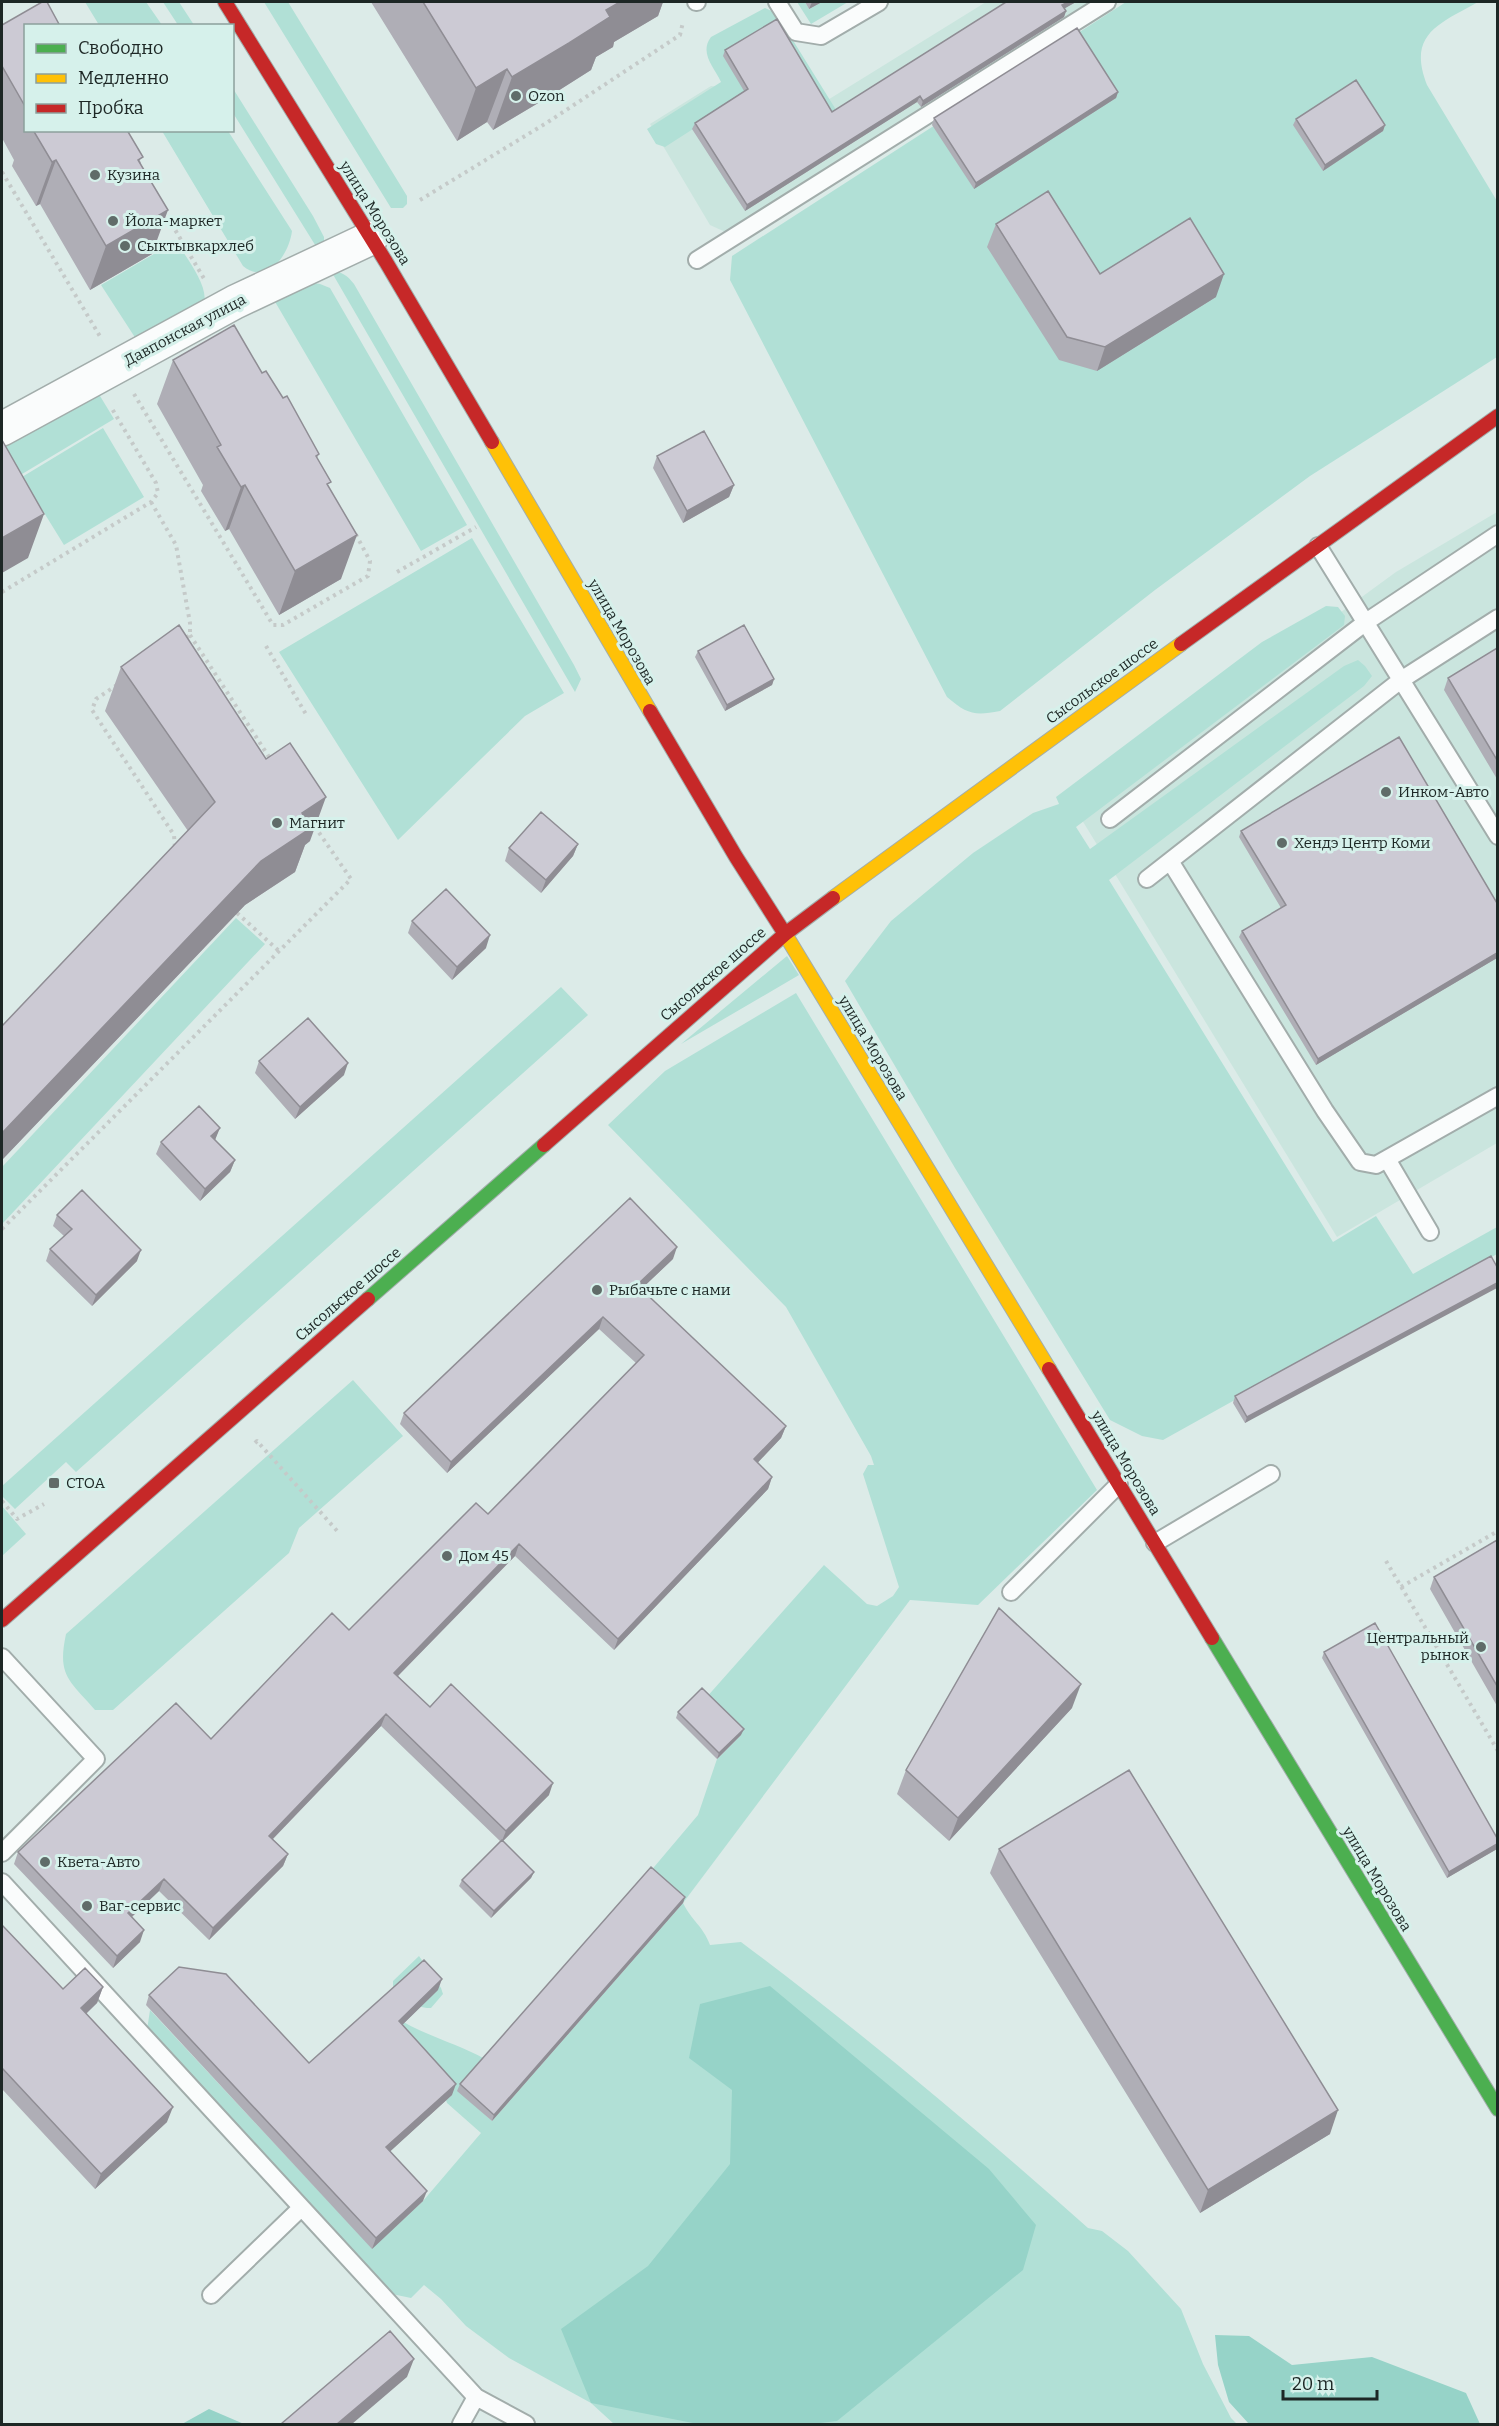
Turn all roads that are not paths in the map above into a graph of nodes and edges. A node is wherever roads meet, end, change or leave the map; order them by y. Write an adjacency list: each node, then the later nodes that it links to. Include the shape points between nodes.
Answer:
1 (225, 2): 5 (main road, улица Морозова)
2 (777, 2): 3 (lane, via 796,32 821,36)
3 (879, 2)
4 (1107, 2): 6 (lane)
5 (371, 238): 8 (street, Давпонская улица, via 222,309); 18 (main road, улица Морозова)
6 (697, 260)
7 (1497, 416): 10 (main road, Сысольское шоссе)
8 (2, 429)
9 (1497, 534): 12 (lane)
10 (1318, 546): 12 (lane); 18 (main road, Сысольское шоссе)
11 (1497, 618): 13 (lane)
12 (1366, 622): 13 (lane); 14 (lane)
13 (1401, 680): 15 (lane); 16 (lane)
14 (1110, 819)
15 (1497, 836)
16 (1170, 861): 17 (lane); 20 (lane, via 1360,1162 1376,1165)
17 (1147, 879)
18 (785, 934): 23 (main road, улица Морозова); 26 (main road, Сысольское шоссе)
19 (1497, 1096): 20 (lane)
20 (1387, 1159): 21 (lane)
21 (1430, 1232)
22 (1271, 1474): 24 (lane)
23 (1119, 1484): 24 (main road, улица Морозова); 25 (lane)
24 (1155, 1543): 30 (main road, улица Морозова)
25 (1011, 1592)
26 (2, 1620)
27 (2, 1657): 28 (lane, via 96,1759)
28 (2, 1852)
29 (2, 1882): 31 (lane)
30 (1497, 2109)
31 (301, 2208): 32 (lane); 33 (lane)
32 (211, 2295)
33 (476, 2397): 34 (lane); 35 (lane)
34 (461, 2424)
35 (526, 2424)

